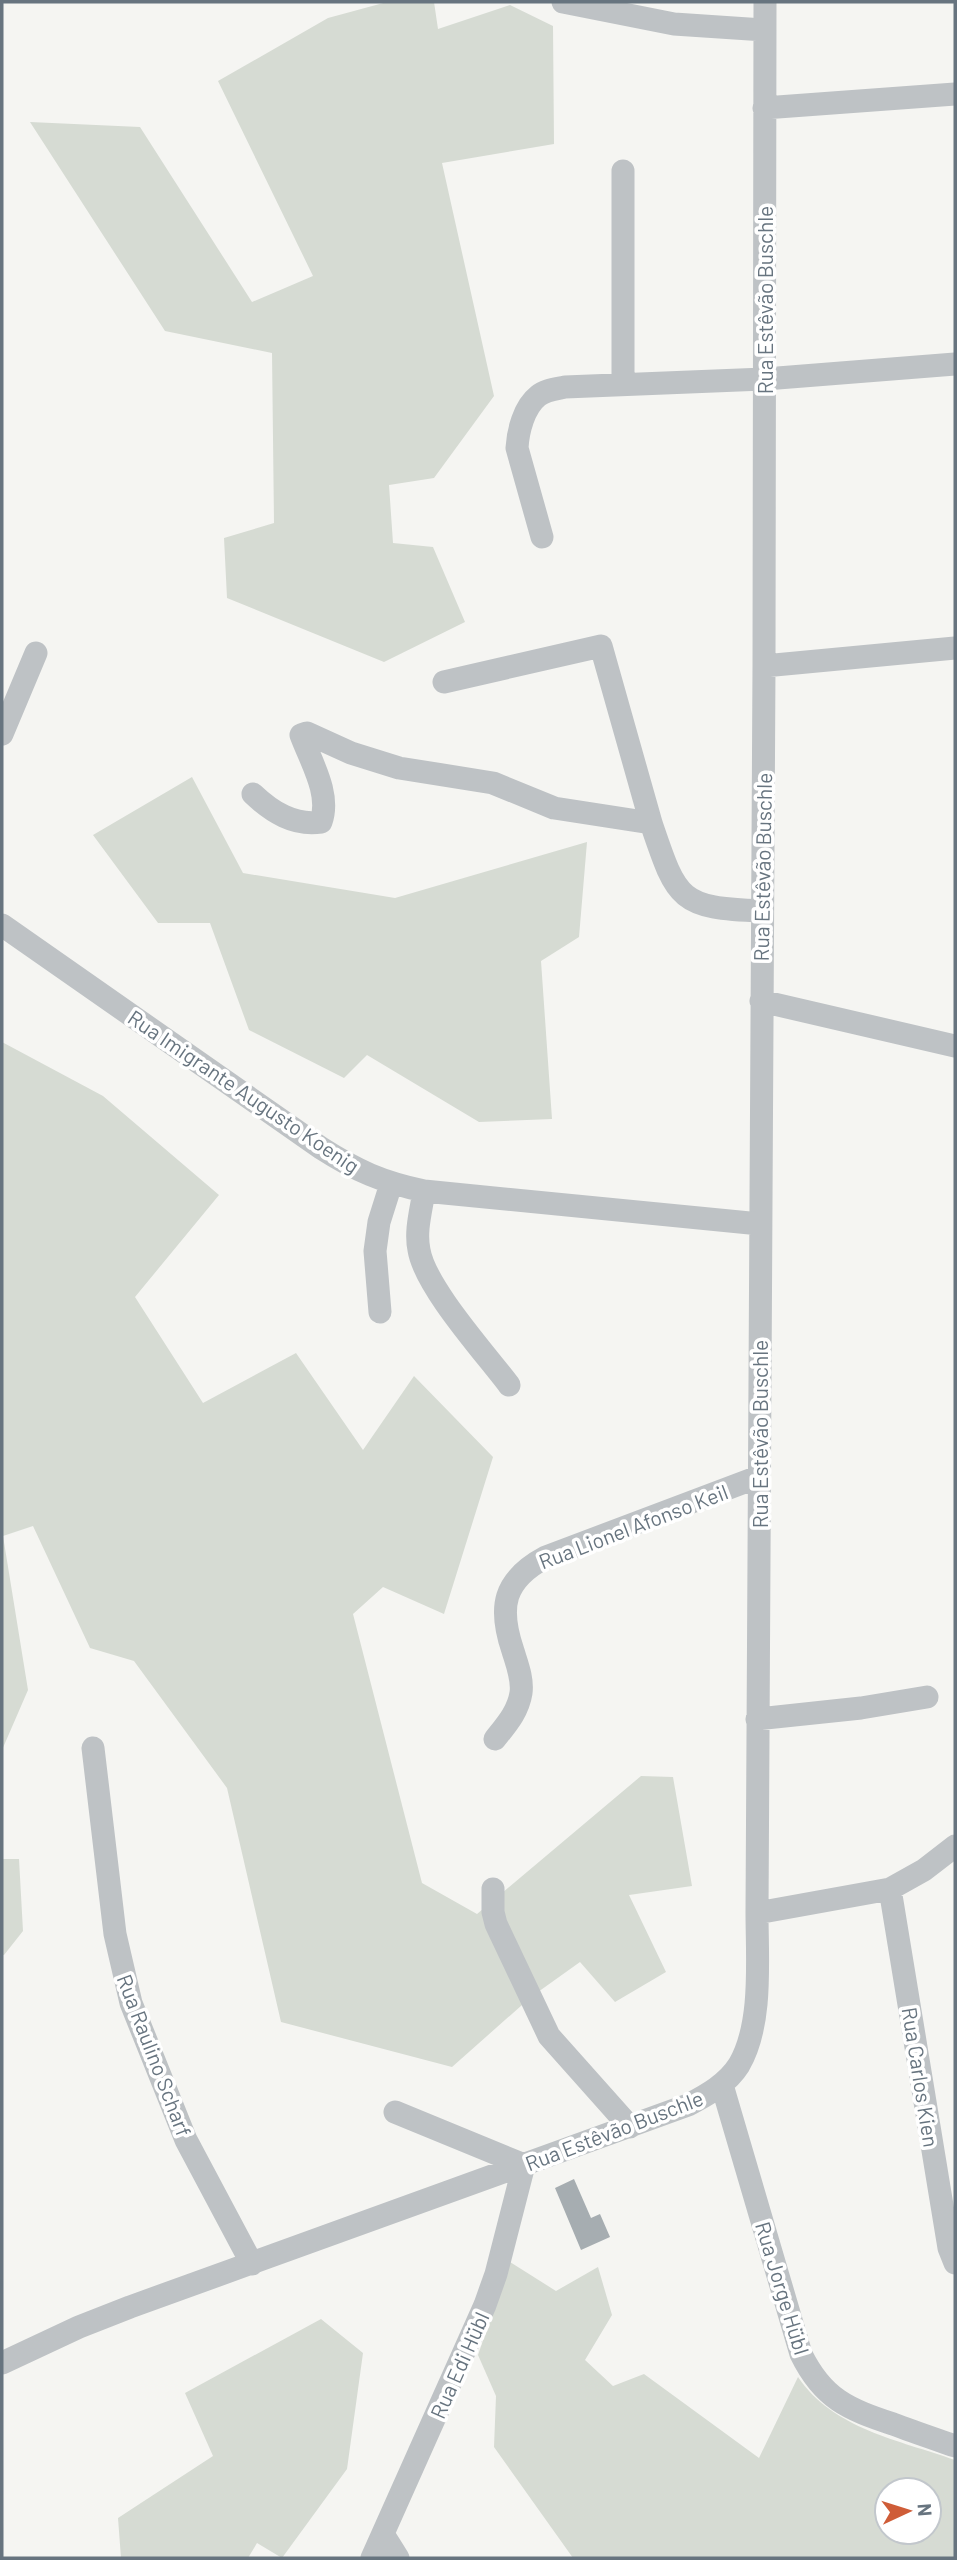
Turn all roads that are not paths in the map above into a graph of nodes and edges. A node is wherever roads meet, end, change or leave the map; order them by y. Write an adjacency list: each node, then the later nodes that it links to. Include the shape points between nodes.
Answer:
1 (563, 2): 3 (street, via 674,24)
2 (765, 2): 3 (street, Rua Estêvão Buschle)
3 (765, 30): 5 (street, Rua Estêvão Buschle)
4 (955, 94): 5 (street)
5 (764, 108): 8 (street, Rua Estêvão Buschle)
6 (623, 171): 9 (street)
7 (955, 364): 8 (street)
8 (765, 379): 9 (street); 13 (street, Rua Estêvão Buschle)
9 (623, 384): 10 (street, via 552,390 539,394 530,404 517,435 517,448)
10 (542, 537)
11 (955, 648): 13 (street)
12 (36, 653): 15 (street)
13 (764, 666): 18 (street, Rua Estêvão Buschle)
14 (444, 682): 17 (street, via 601,646)
15 (2, 734)
16 (253, 794): 17 (street, via 279,814 307,824 321,822 324,797 304,733 372,761 493,783 554,808)
17 (651, 823): 18 (street, via 663,859 688,899 718,909)
18 (762, 911): 20 (street, Rua Estêvão Buschle)
19 (2, 925): 22 (street, Rua Imigrante Augusto Koenig, via 321,1148)
20 (761, 1001): 21 (street); 24 (street, Rua Estêvão Buschle)
21 (955, 1046)
22 (391, 1184): 23 (street, Rua Imigrante Augusto Koenig); 25 (street, via 374,1251)
23 (424, 1191): 24 (street, Rua Imigrante Augusto Koenig); 26 (street, via 418,1237 423,1266)
24 (760, 1224): 27 (street, Rua Estêvão Buschle)
25 (380, 1312)
26 (509, 1385)
27 (758, 1477): 29 (street, Rua Estêvão Buschle); 30 (street, Rua Lionel Afonso Keil, via 546,1557 525,1571 509,1590 504,1613 521,1692 515,1713)
28 (928, 1697): 29 (street)
29 (757, 1719): 35 (street, Rua Estêvão Buschle)
30 (495, 1739)
31 (93, 1748): 41 (street, Rua Raulino Scharf, via 115,1934 131,2003 186,2140)
32 (955, 1846): 34 (street)
33 (493, 1889): 38 (street, via 496,1924 549,2036)
34 (890, 1889): 35 (street); 40 (street, Rua Carlos Kien)
35 (757, 1913): 36 (street, Rua Estêvão Buschle, via 757,1982 749,2038 739,2065)
36 (722, 2085): 38 (street, Rua Estêvão Buschle, via 688,2105); 43 (street, Rua Jorge Hübl, via 809,2370 828,2393 853,2410)
37 (395, 2112): 39 (street)
38 (629, 2127): 39 (street, Rua Estêvão Buschle)
39 (524, 2165): 41 (street, Rua Estêvão Buschle); 44 (street, Rua Edi Hübl, via 485,2305)
40 (955, 2263)
41 (252, 2264): 42 (street, Rua Estêvão Buschle, via 117,2312)
42 (2, 2363)
43 (955, 2446)
44 (383, 2534): 45 (street, Rua Edi Hübl); 46 (street)
45 (372, 2558)
46 (398, 2558)

